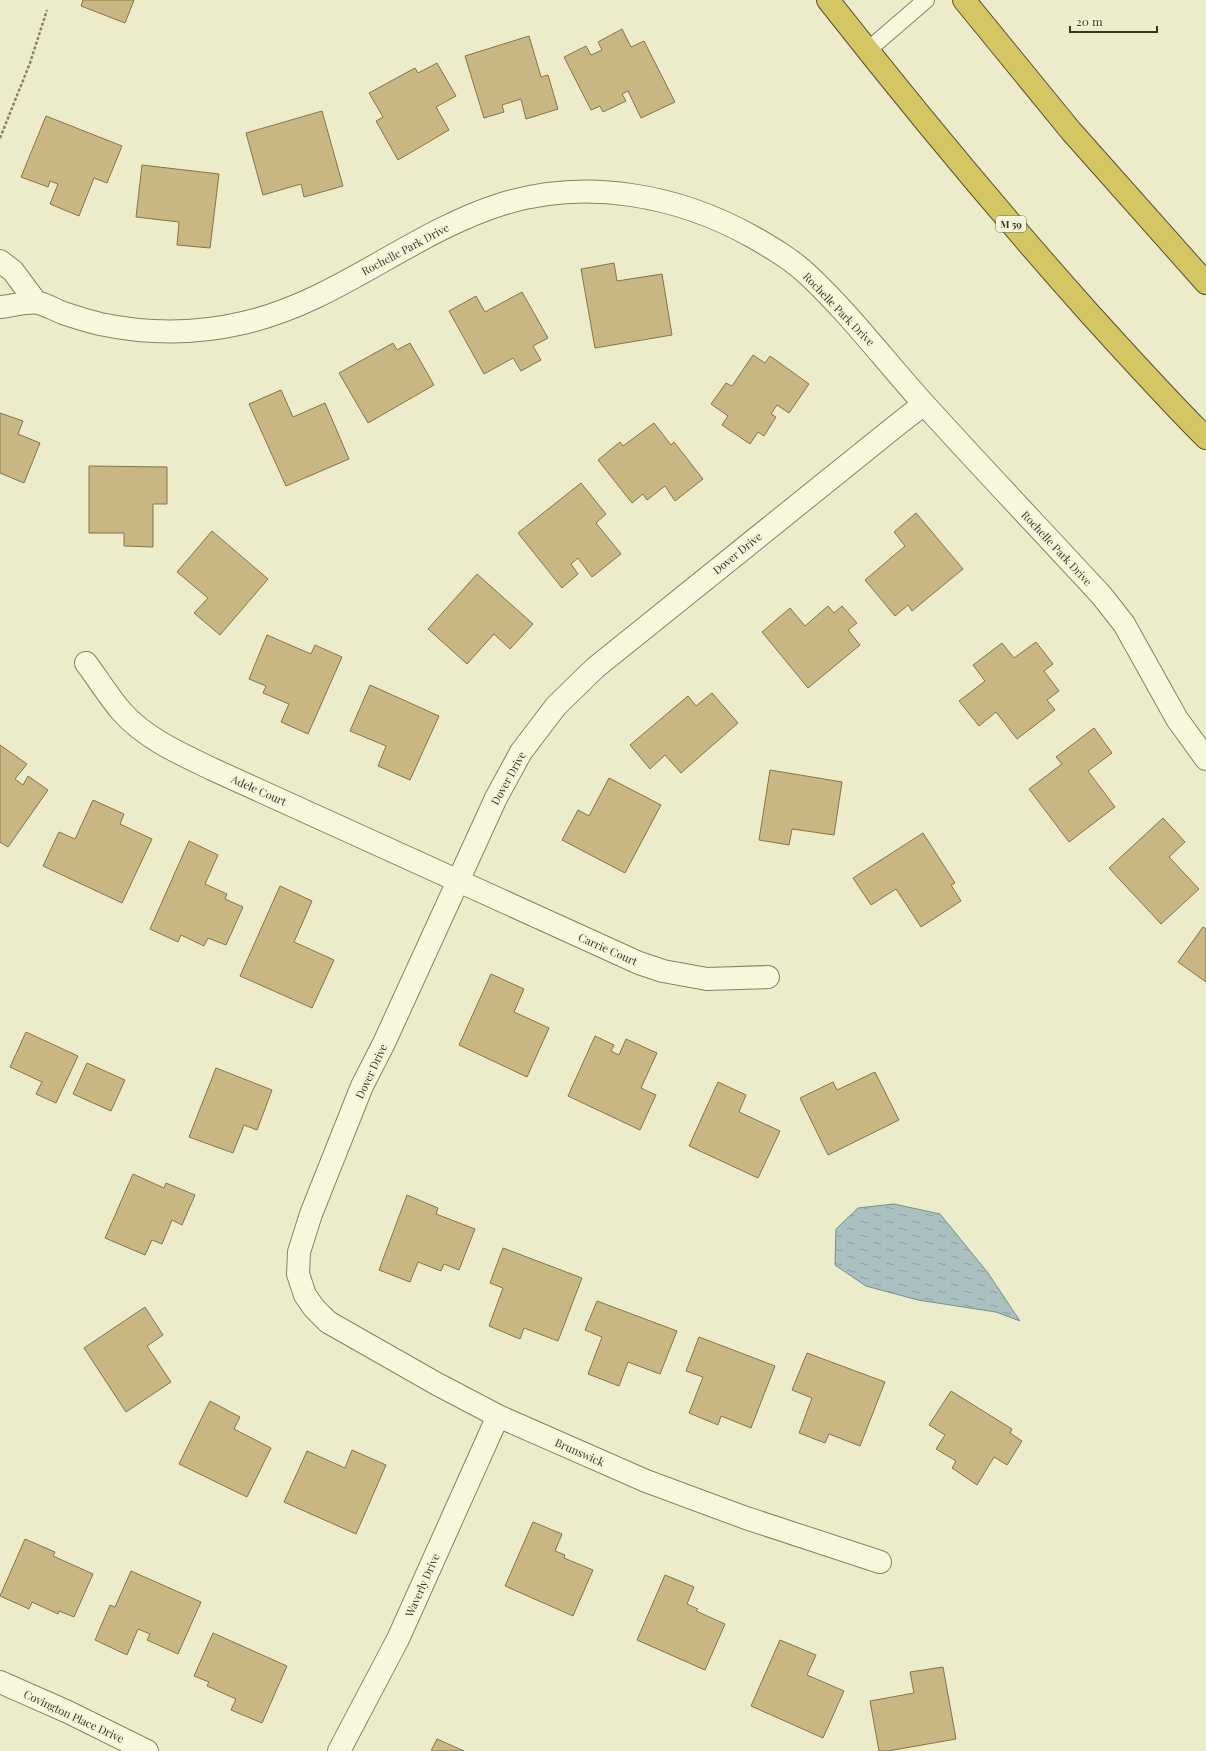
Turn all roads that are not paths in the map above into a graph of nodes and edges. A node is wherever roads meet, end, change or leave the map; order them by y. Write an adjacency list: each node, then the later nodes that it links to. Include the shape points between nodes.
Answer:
1 (828, 0): 4 (highway, M 59)
2 (926, 0): 4 (lane)
3 (964, 0): 6 (highway, via 1071,131)
4 (868, 50): 10 (highway, M 59, via 1020,233 1126,353)
5 (0, 261): 7 (street, via 13,271)
6 (1206, 283)
7 (36, 302): 8 (street, Rochelle Park Drive); 9 (street, Rochelle Park Drive, via 100,324 135,329 207,330 276,314 320,296 435,232 501,204 575,192 637,195 698,211 773,248 805,272 837,303)
8 (0, 307)
9 (924, 404): 12 (street, Rochelle Park Drive, via 1102,596 1124,624 1177,719); 13 (street, Dover Drive, via 595,668 556,706 521,752 496,798)
10 (1206, 438)
11 (86, 663): 13 (street, Adele Court, via 123,713 146,734 174,751)
12 (1206, 758)
13 (458, 880): 14 (street, Carrie Court, via 639,963 663,971 707,979); 15 (street, Dover Drive, via 388,1036 362,1086 304,1231 299,1252 298,1274)
14 (768, 976)
15 (305, 1295): 16 (street, Brunswick, via 328,1322)
16 (498, 1416): 17 (street, Brunswick, via 687,1497); 20 (street, Waverly Drive, via 398,1639)
17 (880, 1562)
18 (0, 1682): 19 (street, Covington Place Drive)
19 (147, 1751)
20 (340, 1751)

